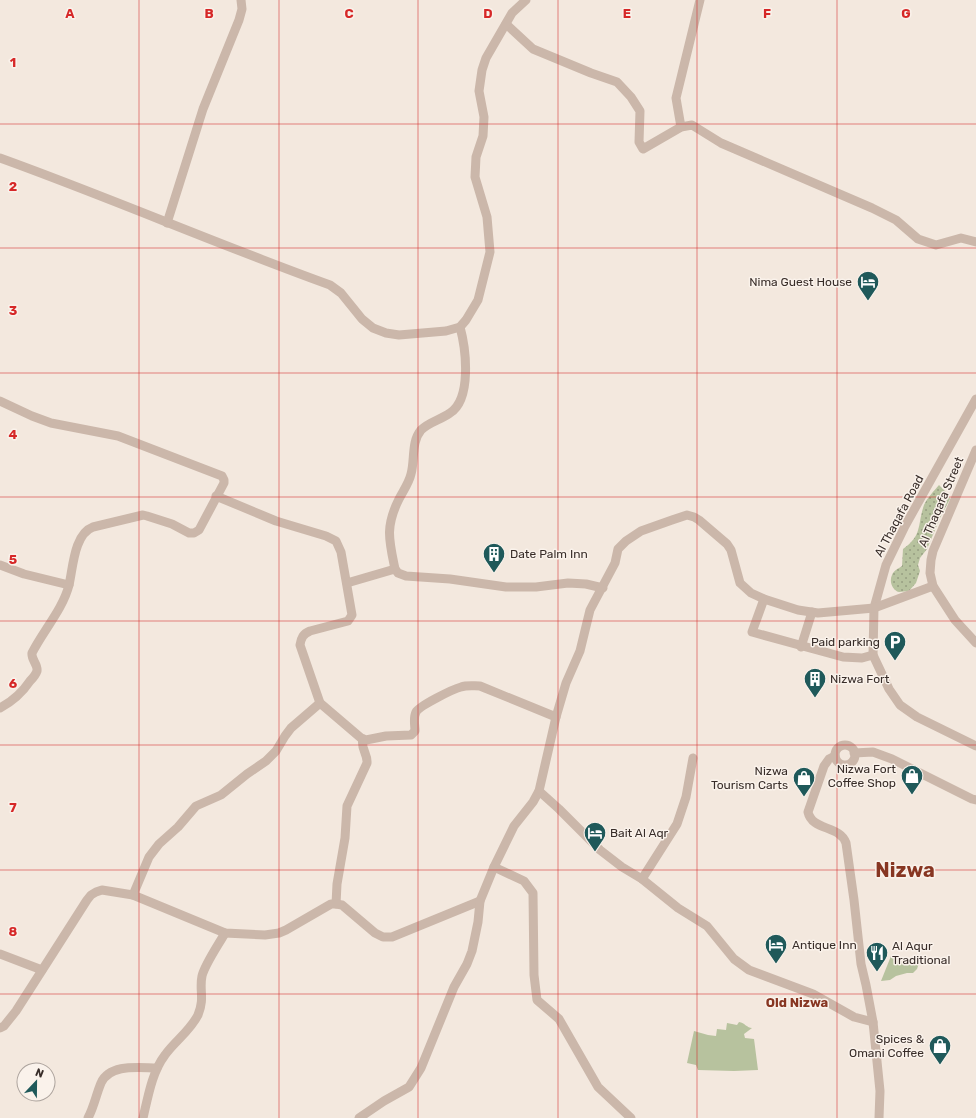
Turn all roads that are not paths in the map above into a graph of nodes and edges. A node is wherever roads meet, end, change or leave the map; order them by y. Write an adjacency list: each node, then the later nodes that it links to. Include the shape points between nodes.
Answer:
1 (241, 0): 7 (street, via 239,20 203,109)
2 (526, 0): 4 (street, via 512,13)
3 (700, 0): 5 (street, via 676,98)
4 (506, 24): 5 (street, via 533,49 617,82 640,111 639,142 643,149); 9 (street, via 486,58 479,91 484,117 475,177 487,217 490,252 478,300)
5 (681, 127): 8 (street, via 692,125 721,143 872,208 896,220 918,239 936,245 961,238)
6 (0, 158): 7 (street)
7 (167, 223): 9 (street, via 330,285 341,293 362,319 386,334 446,331)
8 (976, 242)
9 (460, 327): 15 (street, via 466,357 462,394 451,413 428,424 415,440 411,475 389,525)
10 (976, 399): 21 (street, Al Thaqafa Road, via 889,558)
11 (0, 400): 13 (street, via 51,423 131,440 222,476 224,484)
12 (976, 450): 18 (street, Al Thaqafa Street, via 933,551 930,573)
13 (216, 496): 16 (street, via 276,521 332,538 340,546); 17 (street, via 199,530 194,533 143,515 87,529 77,549)
14 (0, 565): 17 (street)
15 (395, 569): 16 (street); 19 (street, via 406,576 506,587 568,583)
16 (347, 583): 26 (street, via 350,619 310,630 300,639)
17 (69, 585): 27 (street, via 65,597 32,653 31,657 37,669 35,674 20,695)
18 (933, 586): 21 (street); 23 (street, via 956,620)
19 (603, 588): 20 (street, via 615,563 618,549 626,541 641,531 687,515 699,520 727,544 734,556 740,583 751,593); 28 (street, via 590,610 580,651 566,683)
20 (764, 599): 22 (street); 24 (street, via 752,632)
21 (874, 608): 22 (street); 25 (street, Al Thaqafa Road)
22 (812, 612): 24 (street)
23 (976, 643)
24 (802, 647): 25 (street, via 843,657 862,658)
25 (873, 655): 30 (street, Al Thaqafa Road, via 889,690 900,705 917,717)
26 (320, 703): 29 (street); 38 (street, via 291,728 266,762 221,795 196,806 148,858)
27 (0, 708)
28 (556, 717): 29 (street, via 480,686 462,686 418,708 414,716 415,731 411,735); 34 (street)
29 (363, 739): 40 (street, via 362,746 367,763 347,806)
30 (976, 746)
31 (854, 753): 32 (street, via 851,747 844,745 836,750); 32 (street, via 852,762 847,765 840,764); 35 (street, via 873,752 892,759)
32 (835, 756): 44 (street, via 824,766 808,812 815,823 839,833 845,839 861,964)
33 (693, 758): 37 (street, via 686,797 677,824)
34 (538, 791): 36 (street, via 533,802 514,826); 37 (street, via 600,850)
35 (976, 800)
36 (494, 867): 39 (street); 50 (street, via 524,881 533,893 534,975 537,1000 558,1019 598,1087)
37 (642, 879): 44 (street, via 678,908 707,926 734,960 749,970 813,994 854,1017)
38 (133, 895): 41 (street); 43 (street, via 102,890 91,895)
39 (480, 901): 40 (street, via 392,937 383,937 375,933 342,905); 49 (street, via 472,951 454,987 421,1068 409,1087)
40 (336, 904): 41 (street, via 326,906 279,933)
41 (225, 933): 46 (street, via 202,974 201,1005 194,1022 172,1046)
42 (0, 954): 43 (street)
43 (42, 970): 45 (street, via 16,1011)
44 (873, 1022): 51 (street, via 880,1091)
45 (0, 1028)
46 (158, 1068): 47 (street, via 118,1070 109,1073 102,1082); 48 (street)
47 (88, 1118)
48 (143, 1118)
49 (360, 1118)
50 (631, 1118)
51 (879, 1118)

